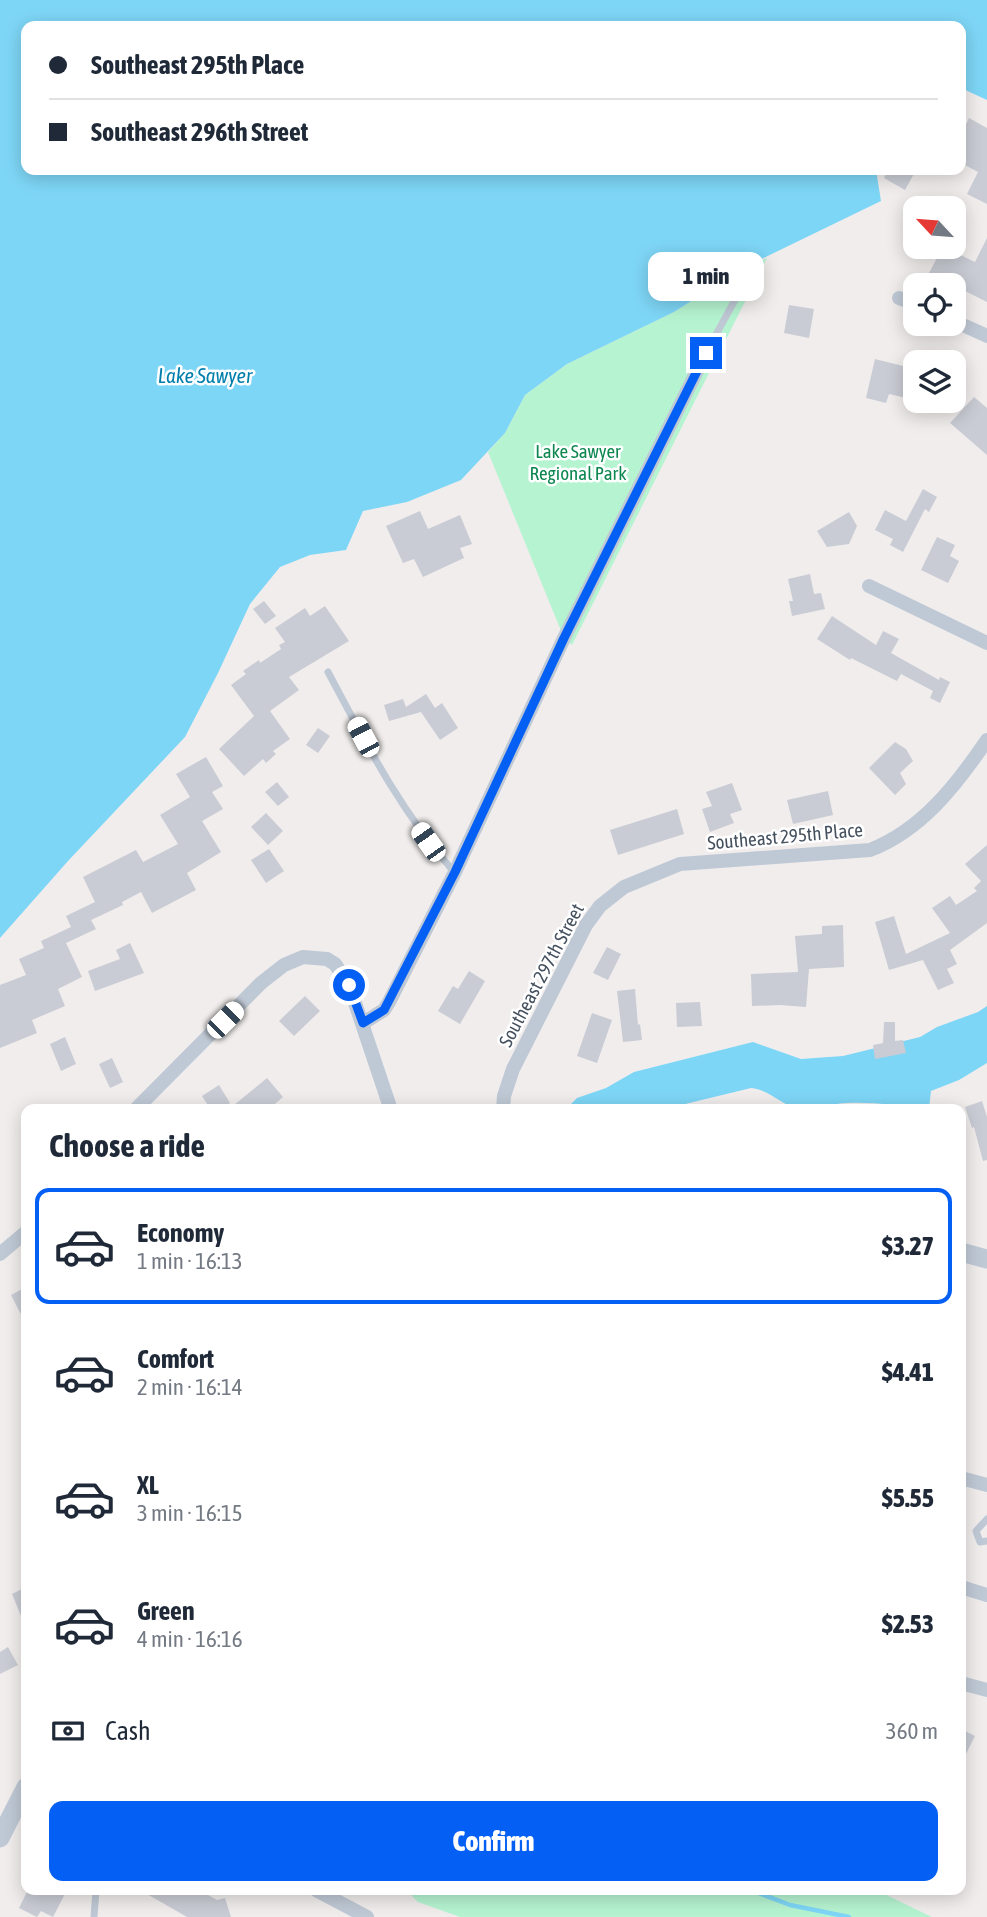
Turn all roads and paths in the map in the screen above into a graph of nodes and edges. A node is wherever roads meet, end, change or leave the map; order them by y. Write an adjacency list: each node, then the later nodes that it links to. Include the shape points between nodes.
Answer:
1 (749, 266): 6 (lane, via 748,276)
2 (900, 298): 3 (street)
3 (903, 299)
4 (966, 326): 5 (street)
5 (987, 336)
6 (706, 353): 12 (street, via 564,638)
7 (869, 586): 8 (street)
8 (987, 643)
9 (328, 672): 12 (lane, via 394,794)
10 (987, 740): 11 (street, Southeast 295th Place, via 926,815 900,836 870,850)
11 (680, 864): 16 (street, Southeast 297th Street, via 624,887 600,906 586,925 513,1069)
12 (455, 872): 13 (street, via 384,1010)
13 (363, 1023): 14 (street, via 349,985 335,964 303,957 261,983); 15 (street)
14 (141, 1104)
15 (389, 1104)
16 (503, 1104)
17 (21, 1236): 19 (street)
18 (966, 1253): 20 (street)
19 (0, 1254)
20 (987, 1259)
21 (966, 1479): 22 (street)
22 (987, 1485)
23 (987, 1519): 24 (lane, via 976,1531 980,1542)
24 (987, 1541)
25 (966, 1589): 26 (street)
26 (987, 1595)
27 (966, 1684): 28 (street)
28 (987, 1690)
29 (21, 1797): 30 (street)
30 (0, 1838)
31 (96, 1895): 33 (lane)
32 (325, 1895): 34 (street)
33 (94, 1917)
34 (367, 1917)

